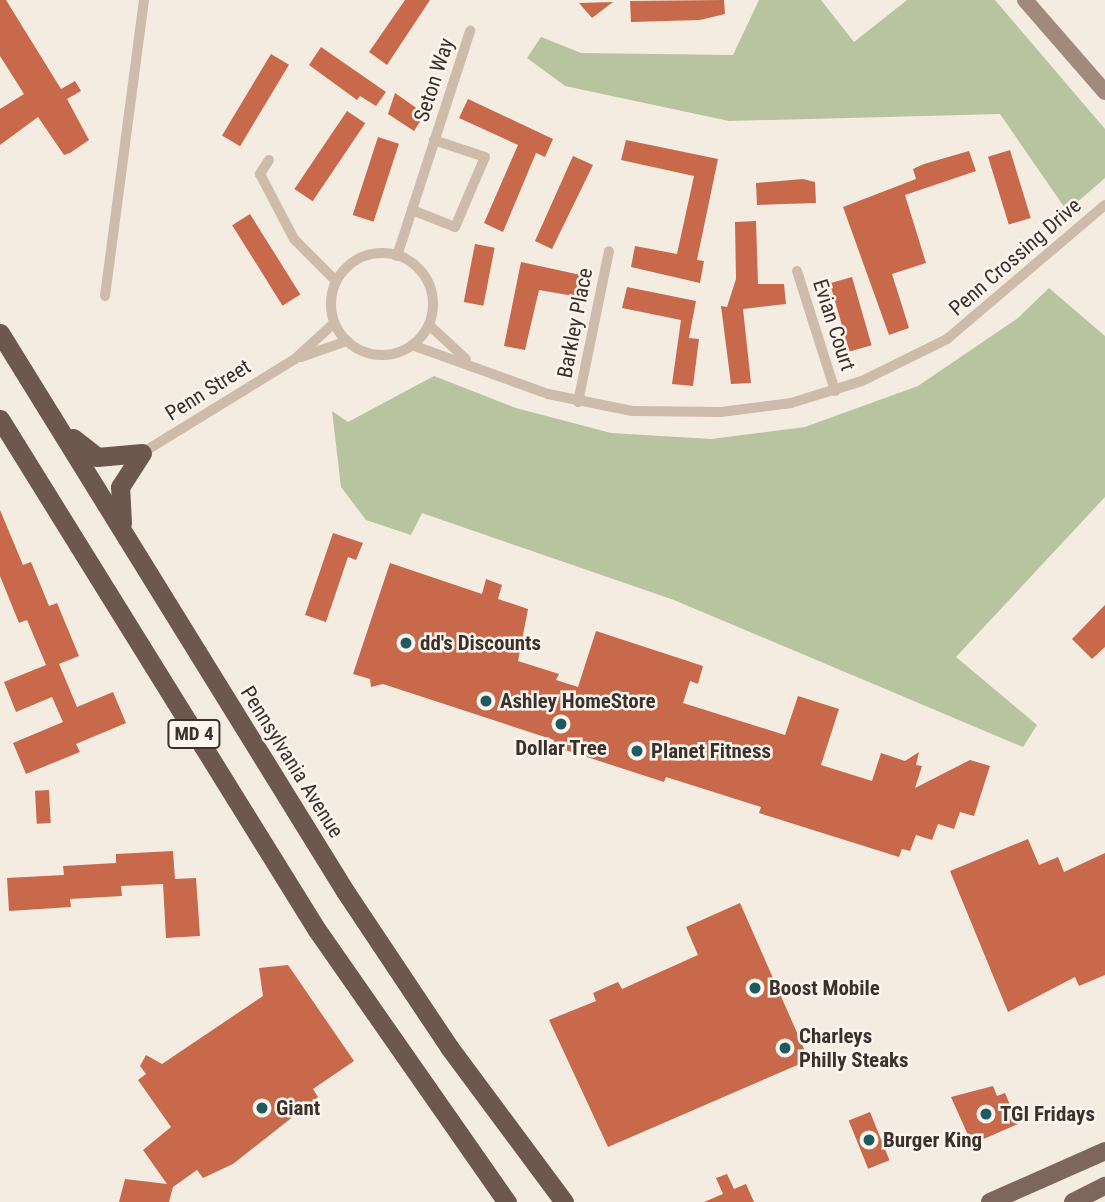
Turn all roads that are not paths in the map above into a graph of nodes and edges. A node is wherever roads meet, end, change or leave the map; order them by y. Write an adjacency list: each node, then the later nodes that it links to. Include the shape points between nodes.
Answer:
1 (144, 0): 13 (street)
2 (1025, 0): 4 (main road)
3 (470, 31): 5 (street, Seton Way)
4 (1105, 92)
5 (434, 140): 8 (street, Seton Way); 8 (street, Seton Way, via 485,157 455,227)
6 (269, 160): 12 (street, via 260,174 294,239)
7 (1105, 205): 21 (street, Penn Crossing Drive, via 947,339)
8 (412, 210): 10 (street, Seton Way)
9 (608, 251): 22 (street, Barkley Place)
10 (397, 256): 12 (street, via 362,257); 15 (street, via 427,282 432,305)
11 (797, 271): 21 (street, Evian Court)
12 (336, 281): 14 (street, via 331,301)
13 (105, 296)
14 (334, 323): 17 (street); 19 (street, Penn Street)
15 (429, 325): 18 (street); 20 (street, Penn Crossing Drive)
16 (0, 333): 24 (highway, Pennsylvania Avenue / MD 4)
17 (347, 341): 18 (street, via 375,355); 19 (street, Penn Street)
18 (412, 345): 20 (street, Penn Crossing Drive)
19 (295, 359): 25 (street, Penn Street)
20 (469, 361): 22 (street, Penn Crossing Drive)
21 (835, 391): 22 (street, Penn Crossing Drive, via 755,409 695,414)
22 (578, 402)
23 (0, 419): 30 (highway, MD 4, via 317,930)
24 (54, 420): 25 (highway, via 97,457); 26 (highway, Pennsylvania Avenue / MD 4)
25 (142, 453): 26 (highway, via 119,493)
26 (124, 534): 28 (highway, Pennsylvania Avenue / MD 4, via 358,911)
27 (1105, 1151): 33 (main road)
28 (544, 1176): 31 (highway, Pennsylvania Avenue / MD 4); 32 (highway)
29 (1105, 1185): 34 (main road)
30 (507, 1202)
31 (564, 1202)
32 (572, 1202)
33 (990, 1202)
34 (1073, 1202)

